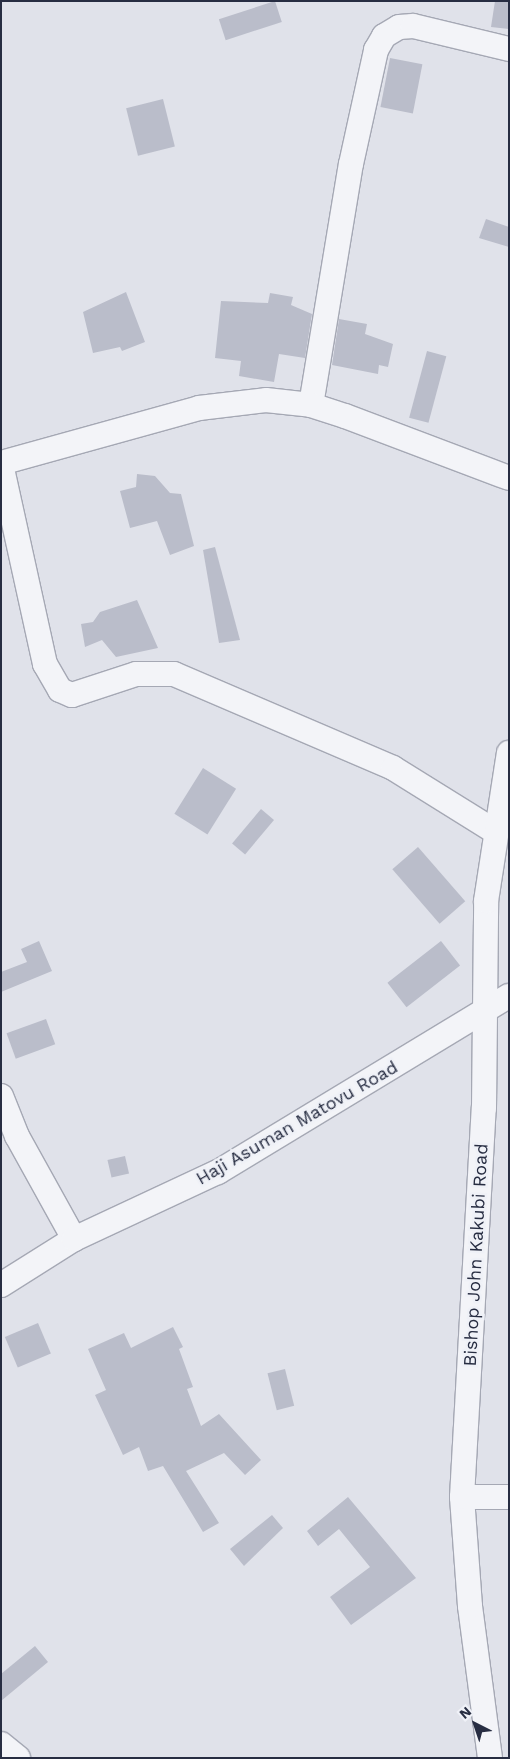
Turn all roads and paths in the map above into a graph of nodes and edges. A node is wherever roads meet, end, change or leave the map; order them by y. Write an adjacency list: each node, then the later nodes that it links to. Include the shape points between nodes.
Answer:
1 (509, 49): 2 (street, via 413,26 399,27 380,43 351,164)
2 (311, 405): 3 (street, via 266,400 199,408); 4 (street)
3 (1, 463): 6 (street, via 45,664 60,690 72,695 136,674 174,674 393,768)
4 (509, 478)
5 (509, 753): 6 (street, Bishop John Kakubi Road)
6 (496, 832): 8 (street, Bishop John Kakubi Road, via 486,901)
7 (509, 996): 8 (street, Haji Asuman Matovu Road)
8 (482, 1013): 10 (street, Haji Asuman Matovu Road, via 218,1172); 12 (street, Bishop John Kakubi Road, via 484,1108)
9 (1, 1096): 10 (street, via 17,1136)
10 (74, 1239): 11 (street, Haji Asuman Matovu Road)
11 (1, 1285)
12 (462, 1497): 13 (street); 16 (street, Bishop John Kakubi Road, via 470,1606)
13 (509, 1497)
14 (1, 1744): 15 (street)
15 (18, 1758)
16 (490, 1758)

